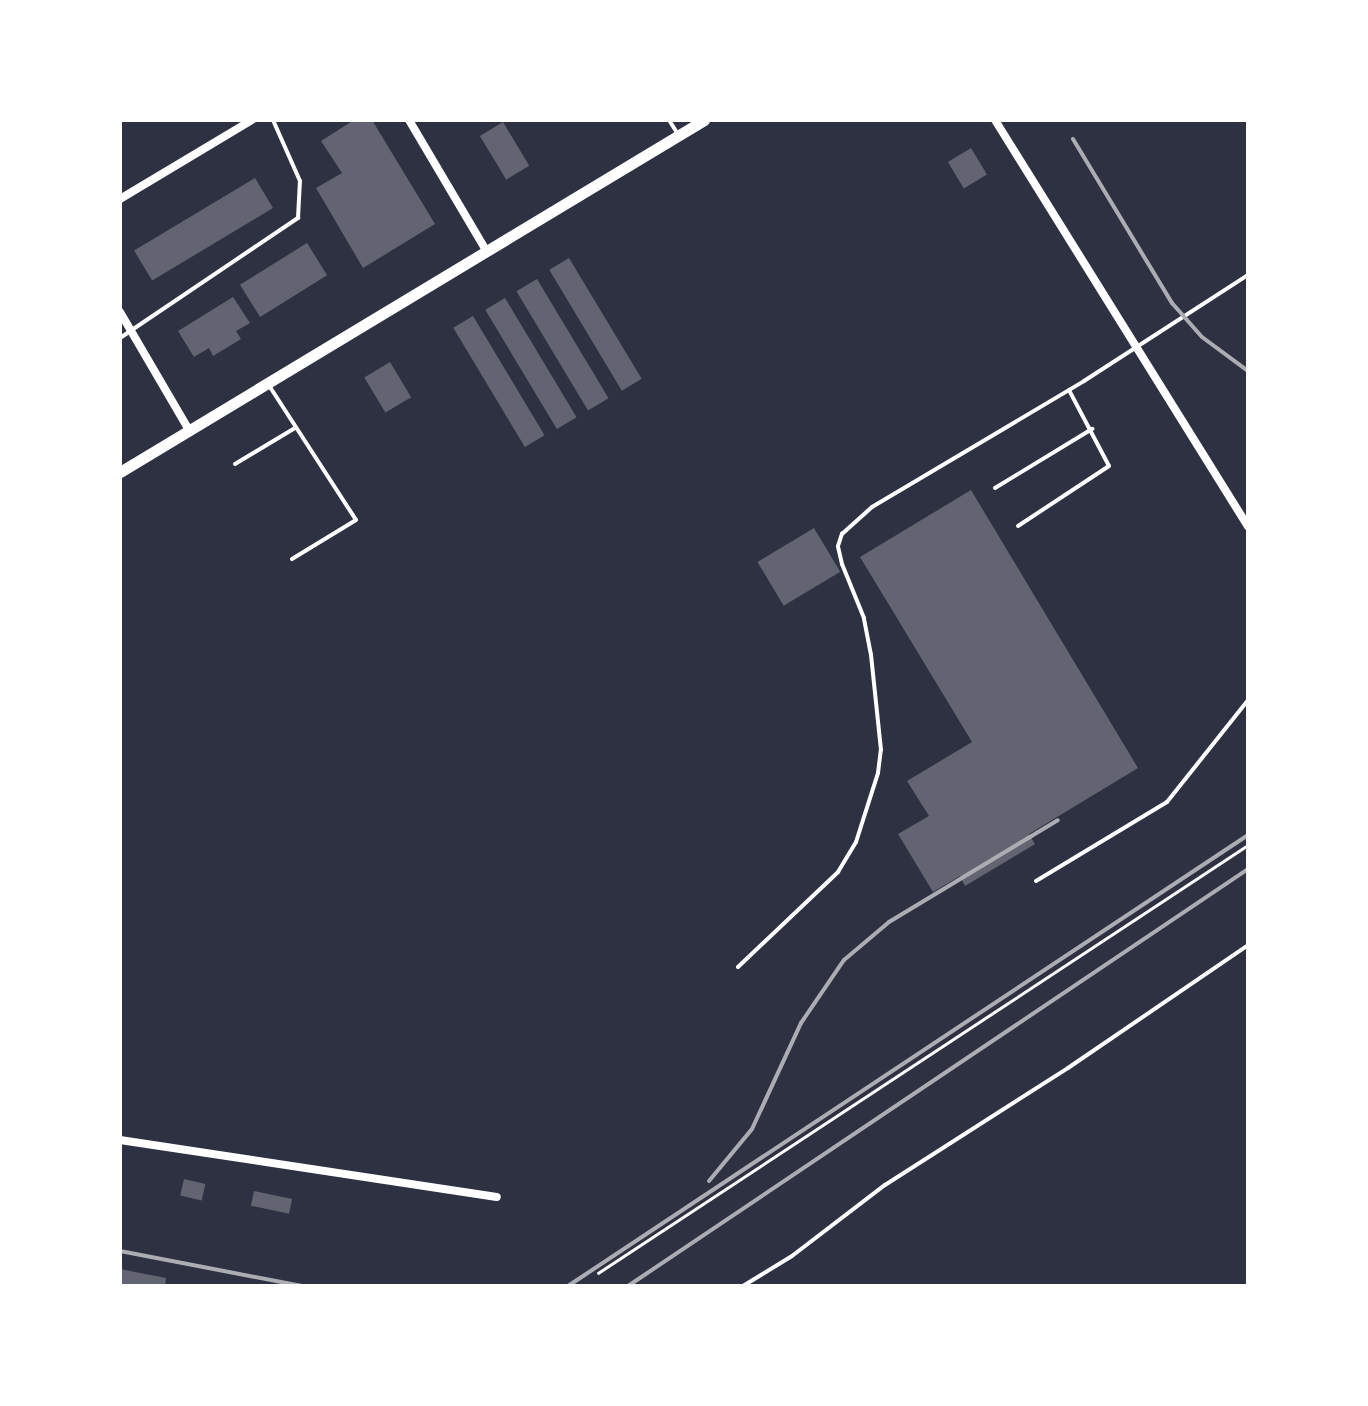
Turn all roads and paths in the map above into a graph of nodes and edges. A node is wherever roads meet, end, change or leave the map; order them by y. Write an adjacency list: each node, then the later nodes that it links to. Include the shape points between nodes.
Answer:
1 (252, 120): 8 (street)
2 (273, 120): 12 (lane, via 300,180 298,218)
3 (410, 120): 9 (street)
4 (668, 120): 7 (lane)
5 (704, 120): 7 (main road)
6 (995, 120): 14 (street)
7 (678, 136): 9 (main road)
8 (120, 199)
9 (486, 252): 15 (main road)
10 (1248, 274): 14 (lane)
11 (120, 312): 12 (street)
12 (132, 331): 13 (lane); 19 (street)
13 (120, 338)
14 (1137, 344): 16 (lane); 24 (street)
15 (268, 383): 17 (lane); 19 (main road)
16 (1069, 390): 18 (lane); 30 (lane, via 872,507 842,534 842,564 872,655 878,773 856,842 838,872)
17 (295, 428): 20 (lane); 25 (lane, via 356,520)
18 (1092, 429): 22 (lane); 23 (lane, via 1110,462 1106,471)
19 (188, 430): 21 (main road)
20 (235, 464)
21 (120, 472)
22 (995, 488)
23 (1018, 526)
24 (1248, 527)
25 (292, 559)
26 (1248, 700): 28 (lane, via 1168,802)
27 (1248, 845): 33 (path)
28 (1036, 881)
29 (1248, 945): 34 (lane)
30 (738, 967)
31 (120, 1140): 32 (street)
32 (497, 1197)
33 (598, 1272)
34 (743, 1286)

